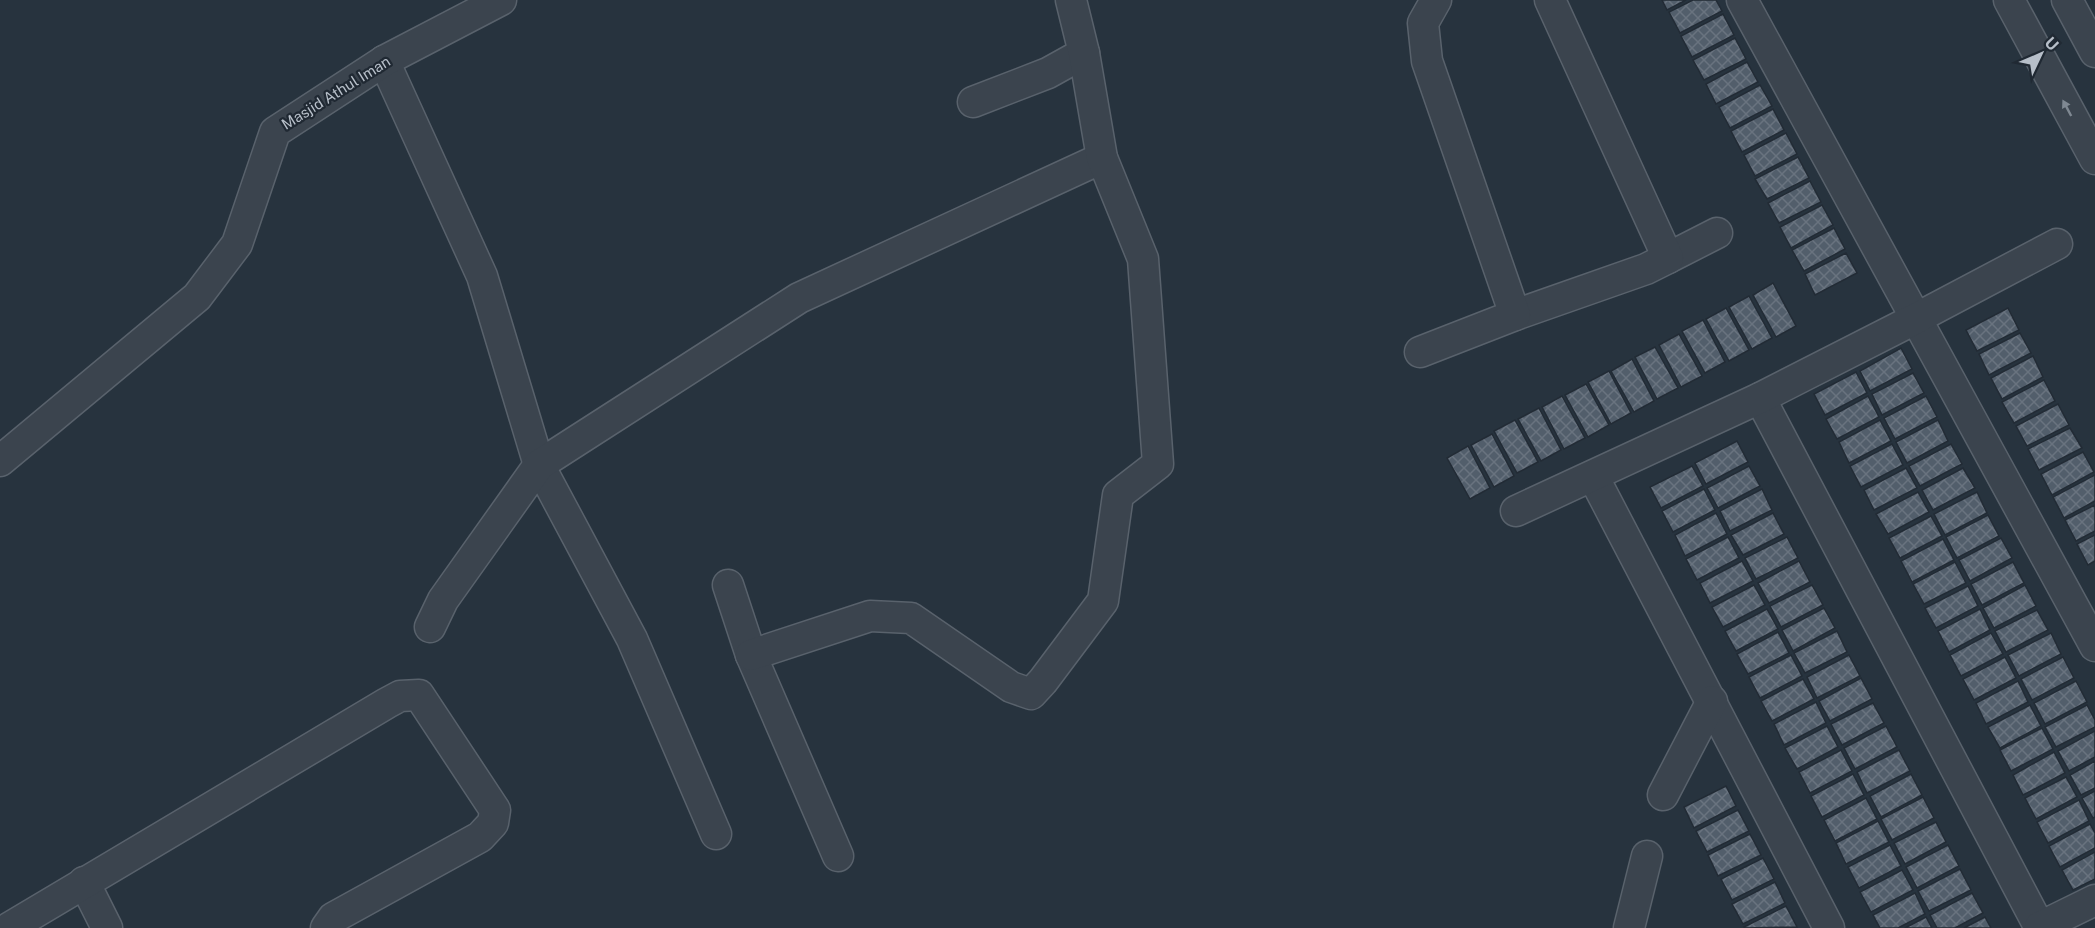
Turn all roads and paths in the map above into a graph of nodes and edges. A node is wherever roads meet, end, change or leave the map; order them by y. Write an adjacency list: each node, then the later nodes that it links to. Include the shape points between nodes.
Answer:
1 (501, 0): 10 (street, Masjid Athul Iman)
2 (1071, 0): 9 (street)
3 (1436, 0): 17 (street, via 1423,23 1427,61)
4 (1550, 0): 16 (street)
5 (1742, 0): 18 (street)
6 (2009, 0): 13 (street, one-way to 6)
7 (2067, 0): 8 (street)
8 (2092, 41)
9 (1084, 53): 11 (street, via 1048,73); 12 (street)
10 (384, 61): 21 (street, Masjid Athul Iman, via 275,132 237,243 196,297); 22 (street, via 482,276)
11 (973, 102)
12 (1102, 158): 22 (street, via 799,298); 28 (street, via 1143,259 1158,464 1118,495 1102,601 1031,694 1011,687 911,618 870,616)
13 (2095, 159)
14 (1717, 233): 16 (street)
15 (2057, 244): 18 (street)
16 (1668, 258): 17 (street)
17 (1515, 315): 19 (street)
18 (1915, 319): 20 (street); 27 (street)
19 (1420, 352)
20 (1760, 398): 23 (street); 41 (street)
21 (0, 461)
22 (539, 465): 26 (street, via 443,600); 31 (street, via 632,639)
23 (1593, 476): 24 (street); 29 (street)
24 (1516, 511)
25 (728, 585): 28 (street)
26 (430, 627)
27 (2095, 646)
28 (751, 655): 32 (street)
29 (1712, 700): 30 (street); 40 (street)
30 (1663, 795)
31 (716, 834)
32 (838, 856)
33 (1647, 856): 39 (street)
34 (84, 882): 36 (street); 37 (street); 38 (street, via 387,703 400,696 419,695 495,810 493,823 480,837 333,918)
35 (2095, 900): 41 (street)
36 (9, 928)
37 (106, 928)
38 (326, 928)
39 (1629, 928)
40 (1829, 928)
41 (2040, 928)

